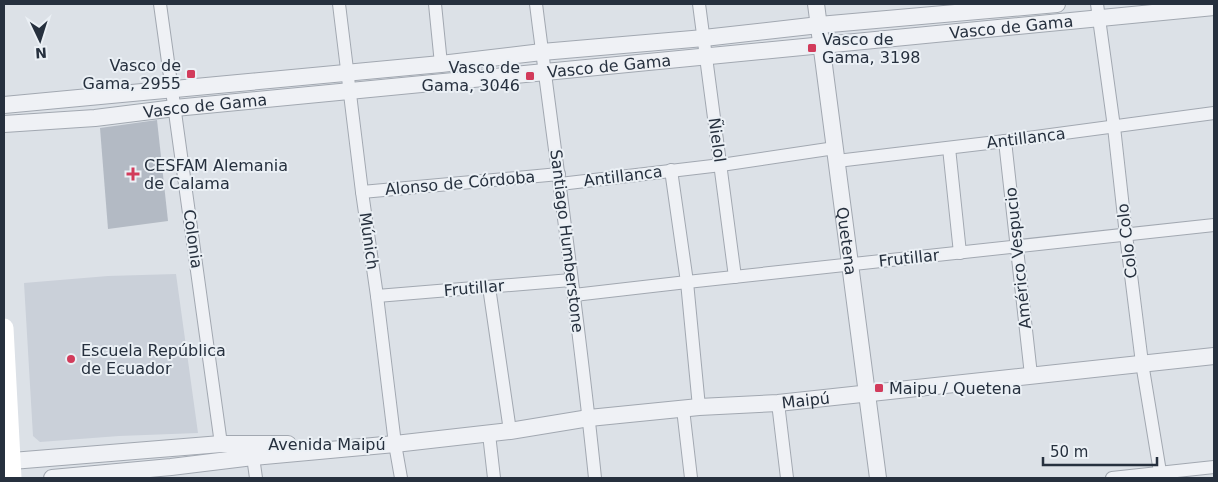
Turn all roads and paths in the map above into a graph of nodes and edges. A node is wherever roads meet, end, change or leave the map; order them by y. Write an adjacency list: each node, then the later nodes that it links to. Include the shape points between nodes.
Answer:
1 (160, 4): 19 (street, Colonia)
2 (339, 4): 17 (street, Múnich)
3 (435, 4): 16 (street)
4 (536, 4): 14 (street, Santiago Humberstone)
5 (699, 4): 12 (street, Ñielol)
6 (816, 4): 11 (street, Quetena)
7 (1057, 4): 8 (street, Vasco de Gama)
8 (978, 7): 11 (street, Vasco de Gama)
9 (1214, 7): 10 (street, Vasco de Gama)
10 (1098, 11): 13 (street, Vasco de Gama); 25 (street, Colo Colo)
11 (819, 25): 12 (street, Vasco de Gama); 13 (street, Quetena)
12 (704, 38): 14 (street, Vasco de Gama); 15 (street, Ñielol)
13 (822, 45): 15 (street, Vasco de Gama); 28 (street, Quetena)
14 (542, 52): 16 (street, Vasco de Gama); 18 (street, Santiago Humberstone)
15 (706, 56): 18 (street, Vasco de Gama); 29 (street, Ñielol)
16 (441, 64): 17 (street, Vasco de Gama)
17 (347, 72): 19 (street, Vasco de Gama); 20 (street, Múnich)
18 (544, 73): 20 (street, Vasco de Gama); 31 (street, Santiago Humberstone)
19 (172, 89): 21 (street, Vasco de Gama); 22 (street, Colonia)
20 (349, 91): 22 (street, Vasco de Gama); 32 (street, Múnich)
21 (4, 105)
22 (175, 108): 24 (street, Vasco de Gama, via 95,118); 54 (street, Colonia)
23 (1214, 113): 25 (street, Antillanca)
24 (4, 124)
25 (1114, 126): 26 (street, Antillanca); 34 (street, Colo Colo)
26 (1005, 141): 27 (street, Antillanca); 35 (street, Américo Vespucio)
27 (949, 148): 28 (street, Antillanca); 36 (street)
28 (836, 154): 29 (street, Antillanca); 37 (street, Quetena)
29 (721, 165): 30 (street, Antillanca); 38 (street, Ñielol)
30 (671, 170): 31 (street, Antillanca); 40 (street)
31 (560, 179): 32 (street, Alonso de Córdoba); 39 (street, Santiago Humberstone)
32 (362, 192): 43 (street, Múnich)
33 (1214, 225): 34 (street, Frutillar)
34 (1126, 235): 35 (street, Frutillar); 46 (street, Colo Colo)
35 (1017, 246): 36 (street, Frutillar); 47 (street, Américo Vespucio)
36 (960, 253): 37 (street, Frutillar)
37 (850, 264): 38 (street, Frutillar); 48 (street, Quetena)
38 (736, 277): 40 (street, Frutillar)
39 (572, 280): 41 (street, Frutillar); 42 (street, Santiago Humberstone)
40 (687, 282): 42 (street, Frutillar); 50 (street)
41 (489, 287): 43 (street, Frutillar); 52 (street)
42 (574, 295): 51 (street, Santiago Humberstone)
43 (377, 296): 55 (street, Múnich)
44 (4, 328): 57 (main road)
45 (1214, 356): 46 (street, Maipú)
46 (1142, 363): 47 (street, Maipú); 60 (street, Colo Colo)
47 (1031, 375): 48 (street, Maipú)
48 (867, 393): 49 (street, Maipú); 68 (street, Quetena)
49 (778, 402): 50 (street, Maipú); 67 (street)
50 (691, 408): 51 (street, Maipú); 66 (street)
51 (589, 418): 52 (street, Maipú); 65 (street, Santiago Humberstone)
52 (510, 431): 53 (street, Maipú)
53 (489, 434): 55 (street, Maipú); 64 (street)
54 (222, 444): 55 (street, Avenida Maipú); 57 (street, Avenida Maipú)
55 (395, 444): 56 (street, Avenida Maipú); 63 (street, Múnich)
56 (253, 457): 59 (street, Avenida Maipú); 62 (street)
57 (9, 467)
58 (1214, 468): 60 (street)
59 (172, 473): 61 (street, Avenida Maipú)
60 (1161, 475): 69 (street)
61 (52, 478)
62 (256, 478)
63 (401, 478)
64 (494, 478)
65 (595, 478)
66 (692, 478)
67 (787, 478)
68 (878, 478)
69 (1112, 478)

